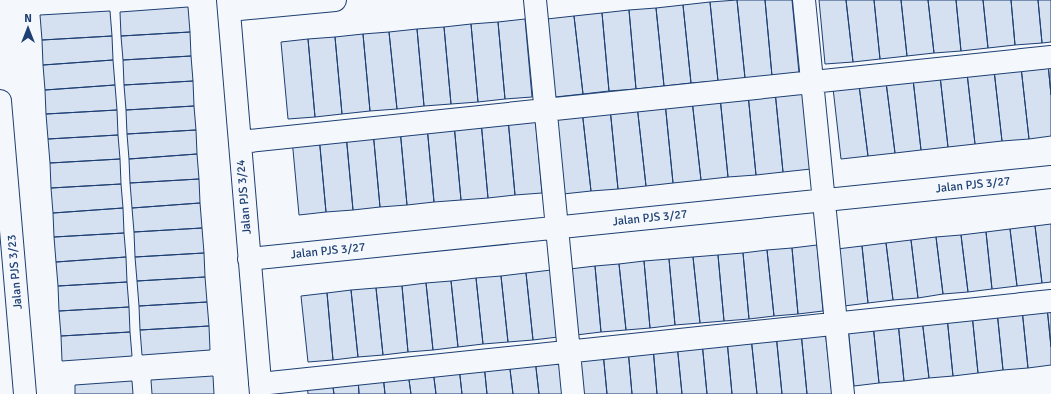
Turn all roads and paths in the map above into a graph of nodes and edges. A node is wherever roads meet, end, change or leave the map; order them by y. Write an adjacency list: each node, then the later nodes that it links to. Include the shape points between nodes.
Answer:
1 (335, 0): 4 (street)
2 (535, 0): 8 (street)
3 (804, 0): 6 (street)
4 (228, 5): 9 (street, Jalan PJS 3/24)
5 (1051, 58): 6 (street)
6 (812, 82): 8 (street); 11 (street)
7 (0, 101): 18 (street, Jalan PJS 3/23)
8 (546, 110): 9 (street); 12 (street)
9 (240, 142): 13 (street, Jalan PJS 3/24)
10 (1051, 177): 11 (street, Jalan PJS 3/27)
11 (824, 200): 12 (street, Jalan PJS 3/27); 15 (street)
12 (557, 228): 13 (street, Jalan PJS 3/27); 16 (street)
13 (249, 259): 17 (street, Jalan PJS 3/24)
14 (1051, 301): 15 (street)
15 (836, 324): 16 (street); 20 (street)
16 (569, 352): 17 (street); 19 (street)
17 (261, 389)
18 (25, 394)
19 (573, 394)
20 (843, 394)

